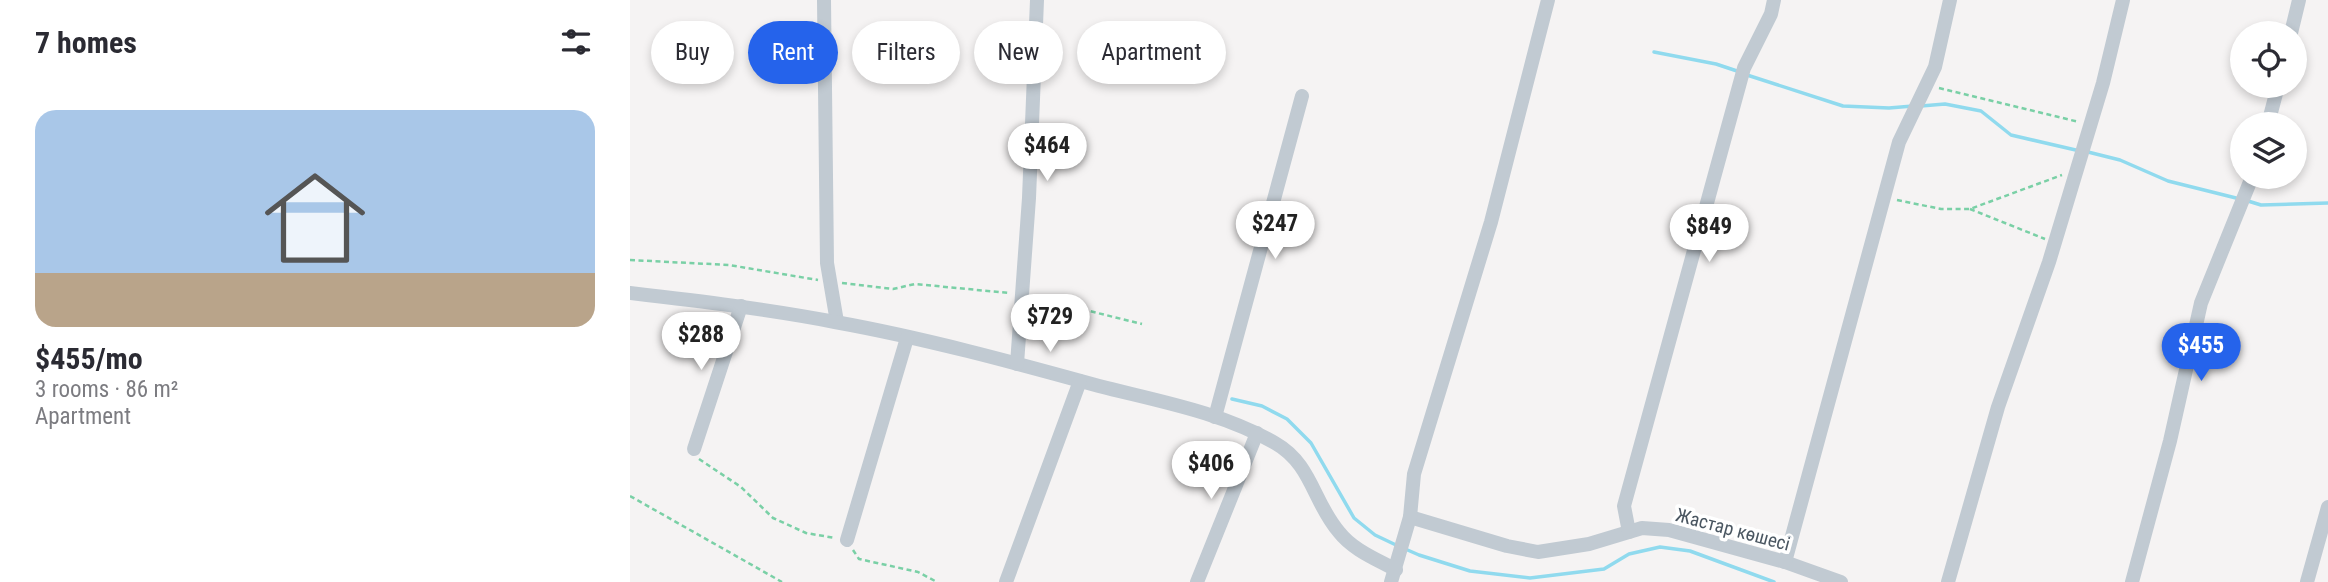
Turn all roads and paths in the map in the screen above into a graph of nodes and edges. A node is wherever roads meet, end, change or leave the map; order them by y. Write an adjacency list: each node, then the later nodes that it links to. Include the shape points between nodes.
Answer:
1 (824, 0): 18 (street)
2 (1037, 0): 20 (street)
3 (1548, 0): 32 (street, via 1491,222 1414,474)
4 (1774, 0): 33 (street, via 1744,68 1657,387 1625,506)
5 (1950, 0): 9 (street)
6 (2123, 0): 11 (street)
7 (2300, 0): 8 (street)
8 (2294, 21)
9 (1926, 85): 11 (path); 14 (street, via 1899,142)
10 (1302, 96): 27 (street)
11 (2091, 125): 12 (street)
12 (2077, 169): 15 (path); 16 (street)
13 (2247, 189): 43 (street, via 2201,303 2171,441)
14 (1883, 201): 15 (path); 35 (street)
15 (1970, 209): 16 (path)
16 (2054, 243): 42 (street, via 1997,407)
17 (630, 260): 18 (path, via 729,265)
18 (830, 282): 20 (path); 22 (street)
19 (630, 293): 21 (street)
20 (1022, 294): 23 (path); 25 (street)
21 (741, 306): 22 (street); 29 (street)
22 (837, 322): 24 (street)
23 (1142, 324)
24 (907, 338): 25 (street); 34 (street)
25 (1017, 364): 26 (street)
26 (1080, 381): 27 (street); 39 (street)
27 (1215, 417): 28 (street)
28 (1257, 433): 36 (street, via 1278,444 1303,467 1339,533); 40 (street)
29 (694, 449): 34 (path, via 700,461 741,487 773,518 806,533)
30 (630, 496): 37 (path)
31 (2328, 507): 44 (street)
32 (1410, 517): 33 (street, Жастар көшесі, via 1538,552); 36 (street)
33 (1629, 532): 35 (street, Жастар көшесі, via 1670,530)
34 (847, 540): 38 (path, via 859,559 918,572)
35 (1785, 562): 41 (street, Жастар көшесі)
36 (1393, 576)
37 (782, 582)
38 (937, 582)
39 (1006, 582)
40 (1197, 582)
41 (1840, 582)
42 (1948, 582)
43 (2132, 582)
44 (2307, 582)

